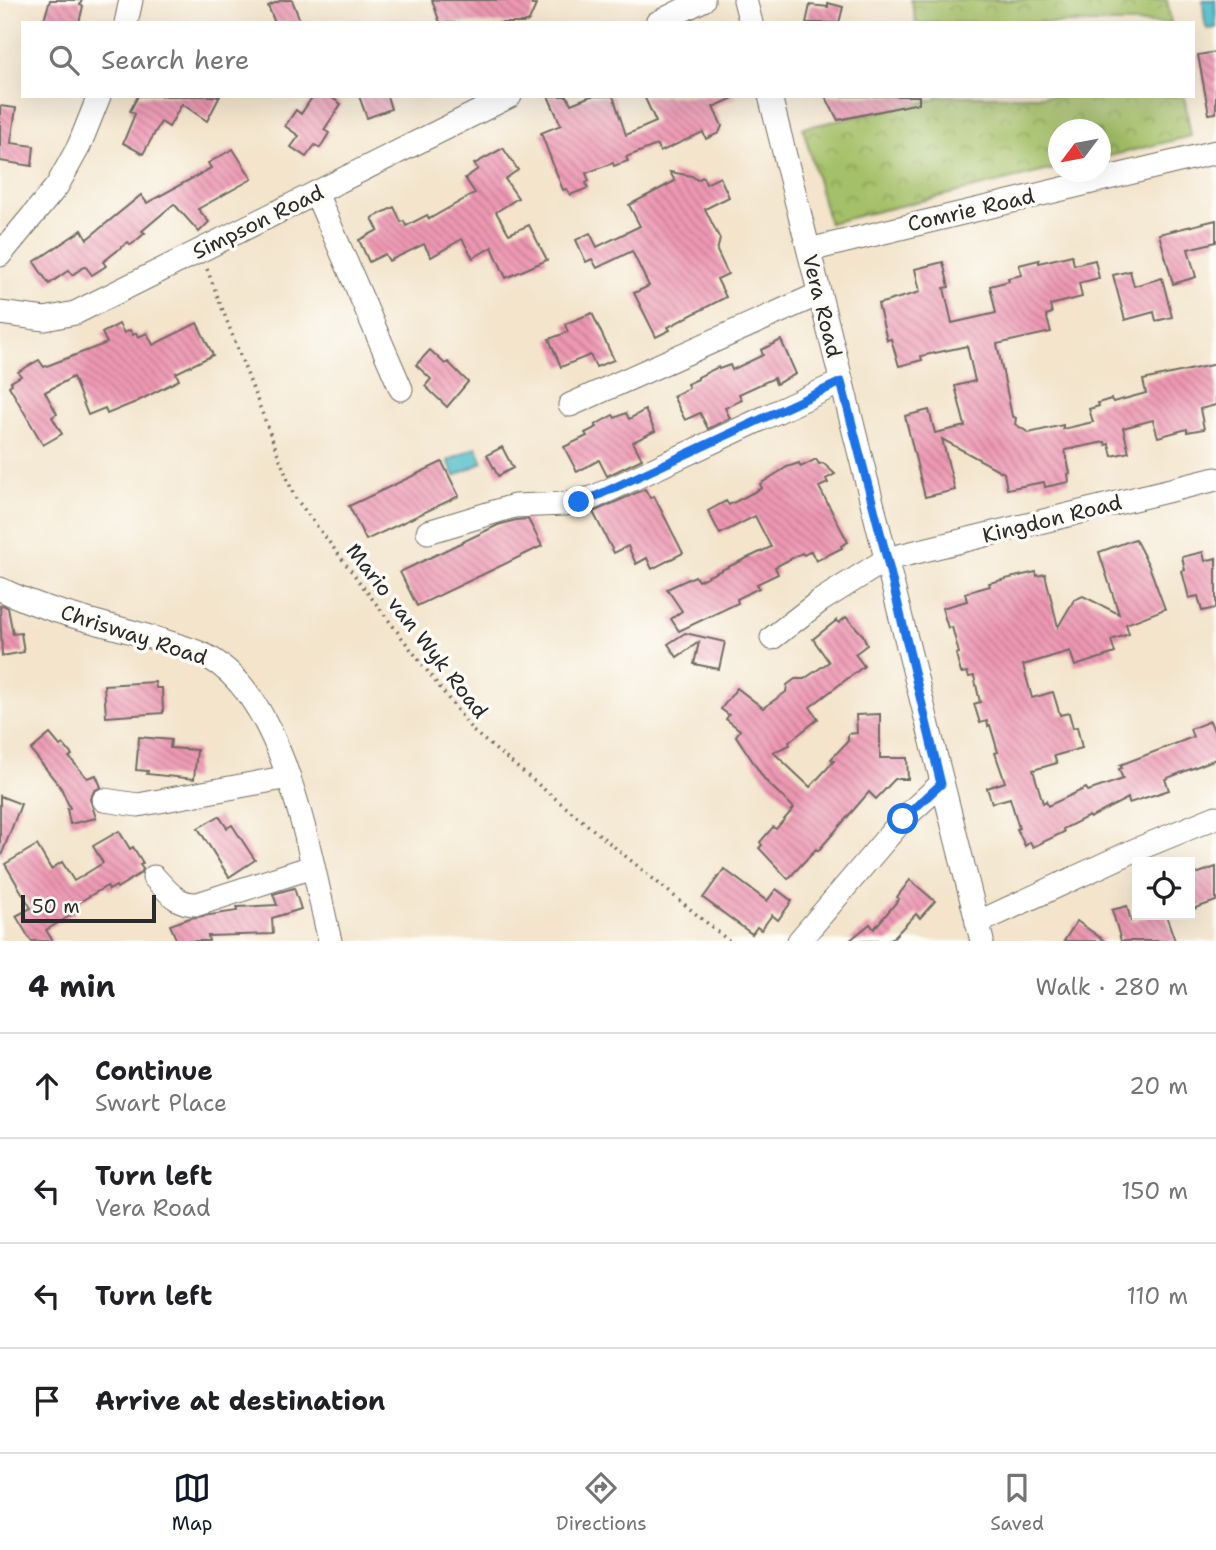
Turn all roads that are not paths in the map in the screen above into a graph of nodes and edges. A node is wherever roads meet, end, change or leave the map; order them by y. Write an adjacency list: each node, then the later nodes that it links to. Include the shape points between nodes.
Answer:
1 (131, 0): 4 (street)
2 (703, 0): 5 (street)
3 (745, 0): 6 (street)
4 (126, 21)
5 (661, 21)
6 (750, 21)
7 (98, 98): 13 (street, via 57,186)
8 (506, 98): 11 (street, Simpson Road)
9 (770, 98): 12 (street, Vera Road)
10 (1216, 152): 12 (street, Comrie Road)
11 (316, 193): 15 (street, Simpson Road, via 62,317); 17 (street)
12 (808, 250): 14 (street, Vera Road)
13 (0, 255)
14 (819, 294): 16 (street, Vera Road); 18 (street)
15 (0, 313)
16 (841, 382): 20 (street, via 592,498 514,506); 21 (street, Vera Road)
17 (401, 389)
18 (570, 405)
19 (1216, 479): 21 (street, Kingdon Road)
20 (428, 532)
21 (887, 559): 23 (street, Kingdon Road); 25 (street, Vera Road)
22 (0, 589): 24 (street, Chrisway Road, via 212,659 252,700 279,747)
23 (772, 638)
24 (289, 777): 26 (street, via 138,805); 28 (street, Chrisway Road)
25 (941, 784): 30 (street, Vera Road); 32 (street, via 903,819)
26 (104, 800)
27 (1216, 817): 30 (street, via 1133,851)
28 (312, 867): 29 (street, via 186,905); 31 (street, Chrisway Road)
29 (154, 877)
30 (979, 932)
31 (330, 941)
32 (799, 941)

